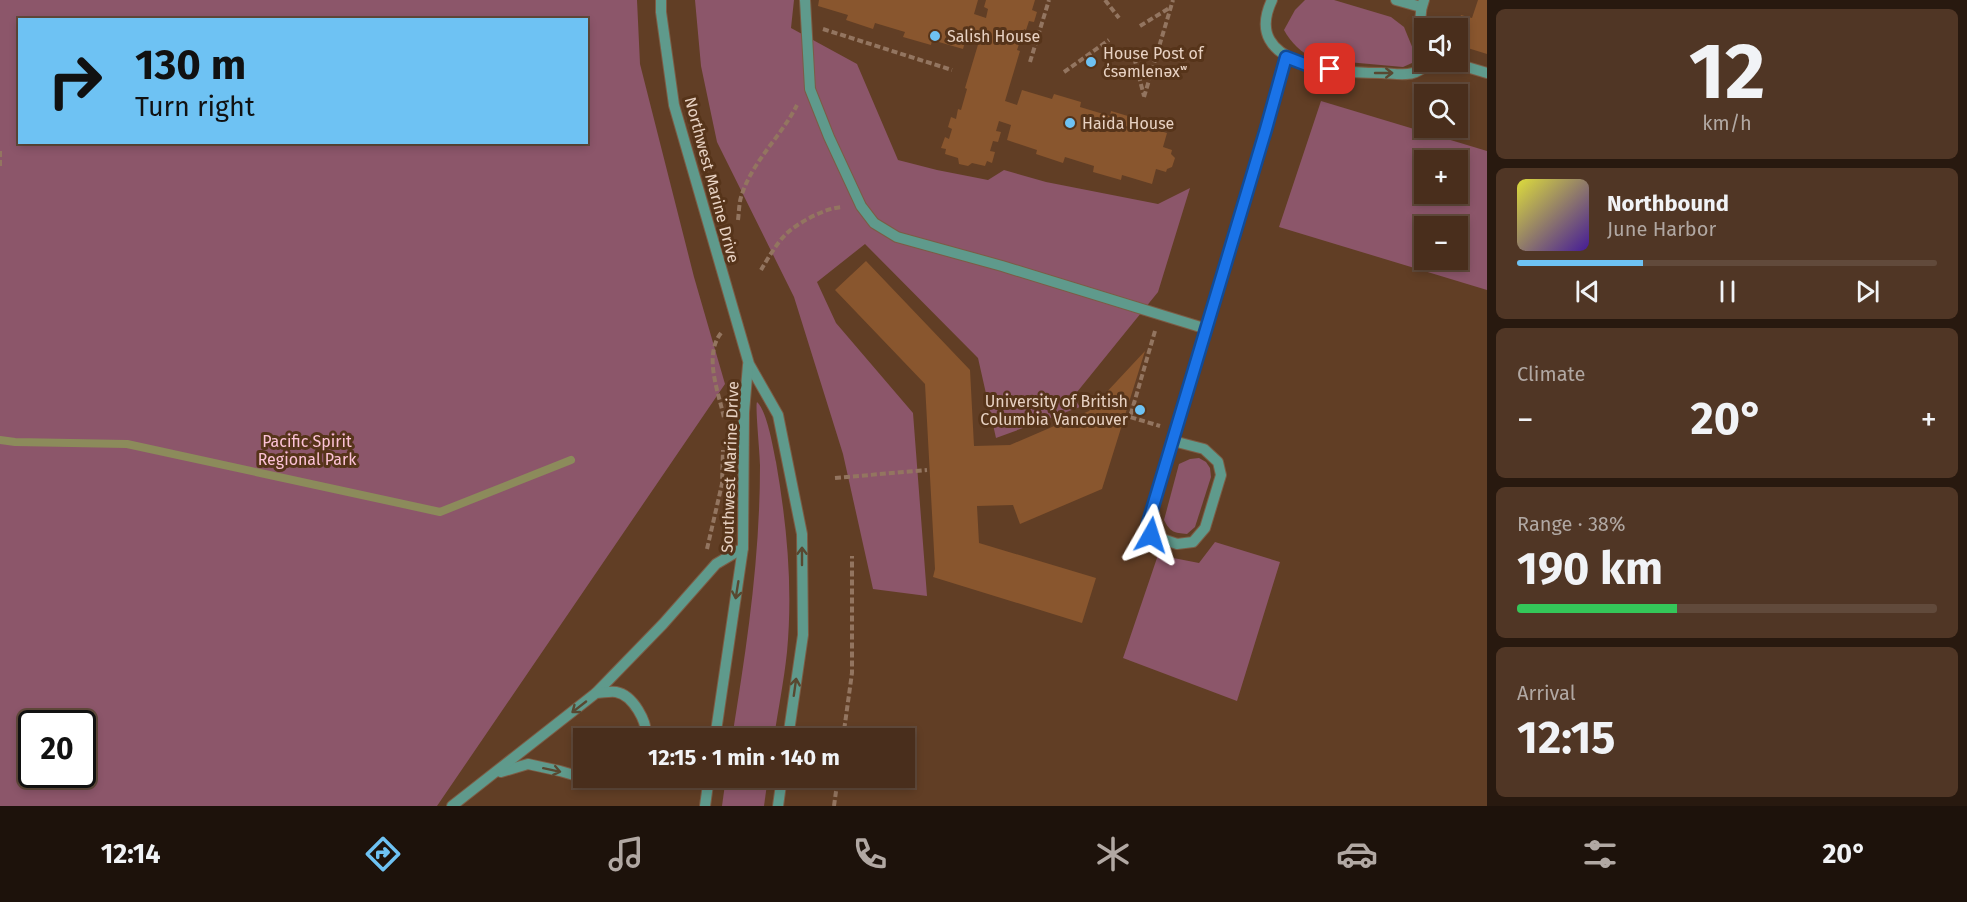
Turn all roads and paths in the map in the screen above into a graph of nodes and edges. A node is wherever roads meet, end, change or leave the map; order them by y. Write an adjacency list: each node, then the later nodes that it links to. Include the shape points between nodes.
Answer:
1 (661, 0): 29 (street, Northwest Marine Drive, via 674,105)
2 (805, 0): 11 (street)
3 (1049, 0): 16 (path)
4 (1105, 0): 10 (path)
5 (1173, 0): 9 (path)
6 (1272, 0): 15 (street, via 1266,31)
7 (1396, 0): 8 (street)
8 (1423, 4)
9 (1172, 6): 12 (path); 14 (path, via 1144,97)
10 (1119, 18)
11 (805, 23): 18 (path); 22 (street)
12 (1140, 26)
13 (1109, 40): 19 (path)
14 (1132, 50)
15 (1286, 57): 20 (street, one-way to 20, via 1312,67 1367,73); 30 (street)
16 (1030, 62)
17 (1468, 67): 21 (street)
18 (952, 70)
19 (1064, 72)
20 (1415, 72)
21 (1487, 73)
22 (809, 76): 25 (street, via 810,90); 26 (path, via 792,114 749,178)
23 (0, 151): 24 (path)
24 (0, 167)
25 (861, 206): 27 (path, via 834,207 786,234); 28 (street, via 874,224 897,237)
26 (738, 220)
27 (761, 270)
28 (1159, 315): 30 (street); 33 (path, via 1130,417)
29 (735, 316): 31 (street, Northwest Marine Drive); 32 (path, via 717,338 712,359)
30 (1206, 329): 33 (street)
31 (748, 364): 37 (street, Southwest Marine Drive); 43 (street, Southwest Marine Drive, one-way to 31, via 802,635 802,534 778,415)
32 (724, 420)
33 (1174, 436): 33 (street, via 1148,523 1151,535 1177,544 1193,542 1205,528 1221,475 1218,462 1204,449)
34 (723, 441): 38 (path, via 722,484)
35 (927, 470): 36 (path)
36 (836, 478)
37 (744, 548): 40 (street, via 716,564); 42 (street, Southwest Marine Drive, one-way to 42)
38 (705, 554)
39 (852, 556): 44 (path, via 852,673)
40 (596, 693): 41 (street, via 617,692 631,699); 45 (street, one-way to 45)
41 (645, 728)
42 (717, 728)
43 (789, 728)
44 (844, 728)
45 (495, 773): 46 (street, one-way to 46, via 528,764); 50 (street)
46 (573, 775)
47 (707, 788): 51 (street)
48 (780, 788): 52 (street)
49 (836, 788): 53 (path)
50 (452, 806)
51 (705, 806)
52 (778, 806)
53 (834, 806)

